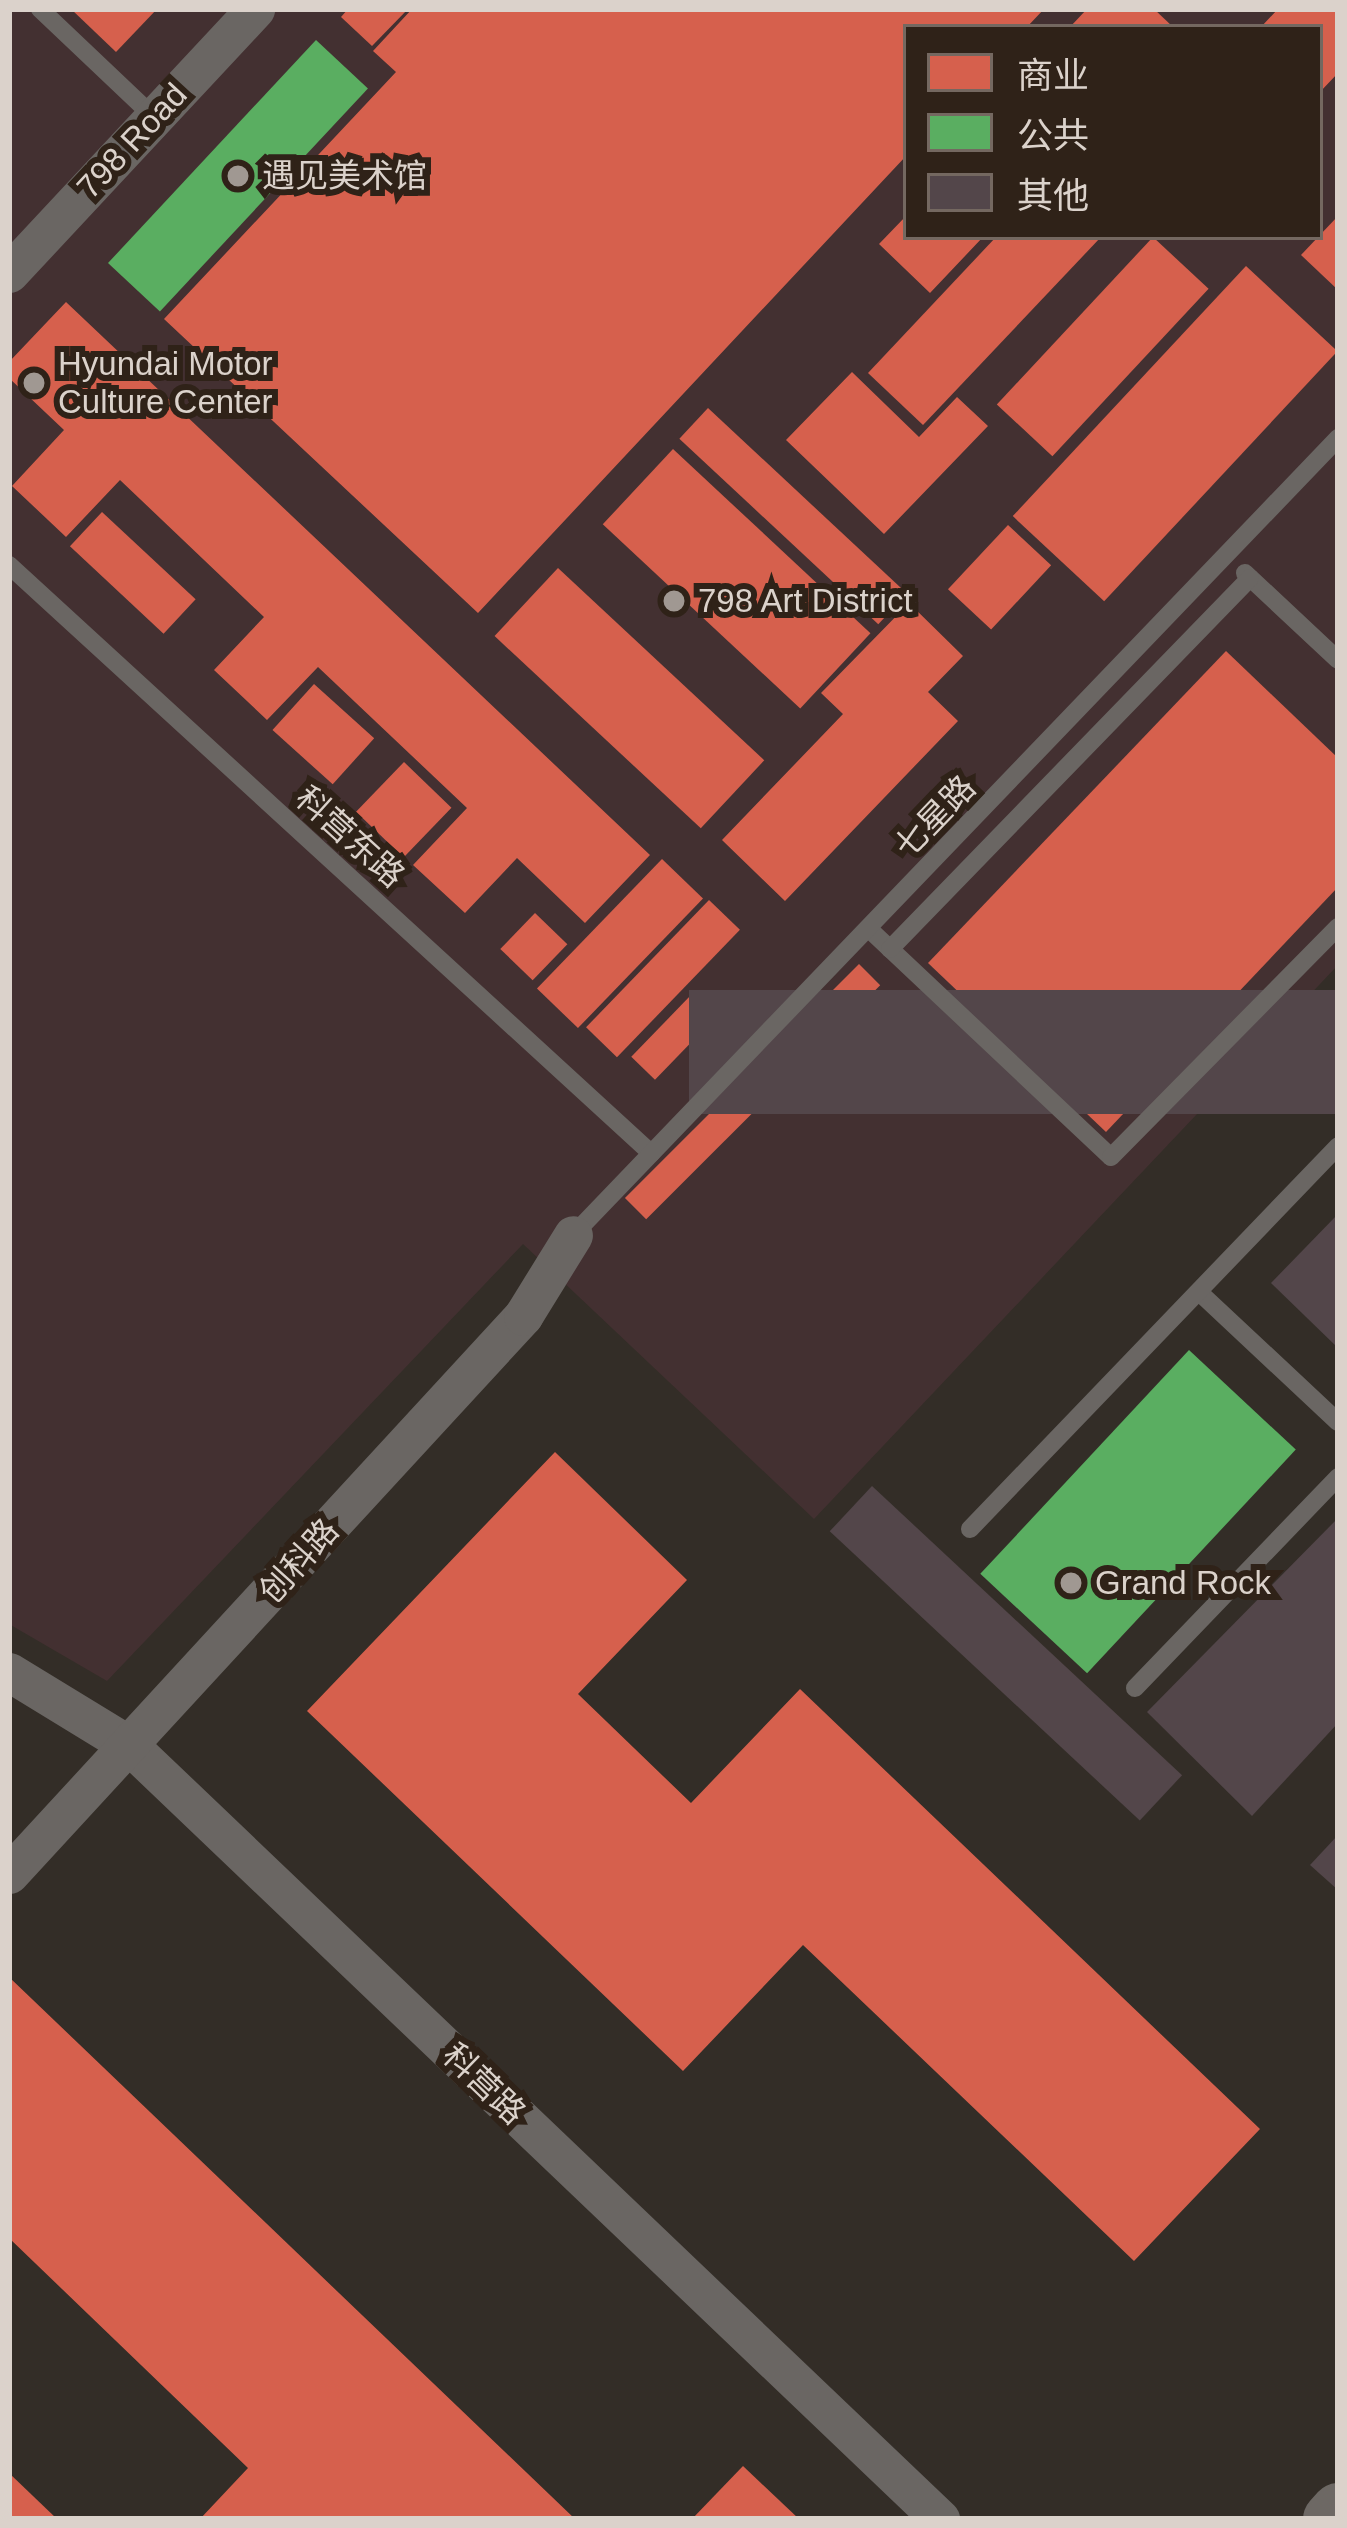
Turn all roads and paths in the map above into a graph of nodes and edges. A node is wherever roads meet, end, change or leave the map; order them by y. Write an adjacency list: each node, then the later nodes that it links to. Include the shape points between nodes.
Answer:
1 (40, 9): 3 (lane)
2 (255, 9): 3 (street, 798 Road)
3 (154, 117): 4 (street, 798 Road)
4 (9, 273)
5 (1338, 438): 6 (lane, 七星路)
6 (1228, 557): 8 (lane); 11 (lane, 七星路)
7 (9, 565): 14 (lane, 科营东路)
8 (1250, 578): 9 (lane); 12 (lane)
9 (1338, 660)
10 (1338, 927): 12 (lane, via 1111,1157)
11 (868, 929): 12 (lane); 14 (lane, 七星路)
12 (890, 949)
13 (1338, 1146): 16 (lane)
14 (651, 1153): 15 (lane, 七星路)
15 (573, 1235): 22 (street, 创科路, via 523,1316)
16 (1199, 1292): 17 (lane); 19 (lane)
17 (1338, 1422)
18 (1338, 1477): 21 (lane)
19 (970, 1529)
20 (9, 1672): 22 (street, 科营路)
21 (1136, 1688)
22 (130, 1746): 23 (street, 创科路); 25 (street, 科营路)
23 (9, 1874)
24 (1338, 2510): 26 (street)
25 (940, 2519)
26 (1330, 2519)

